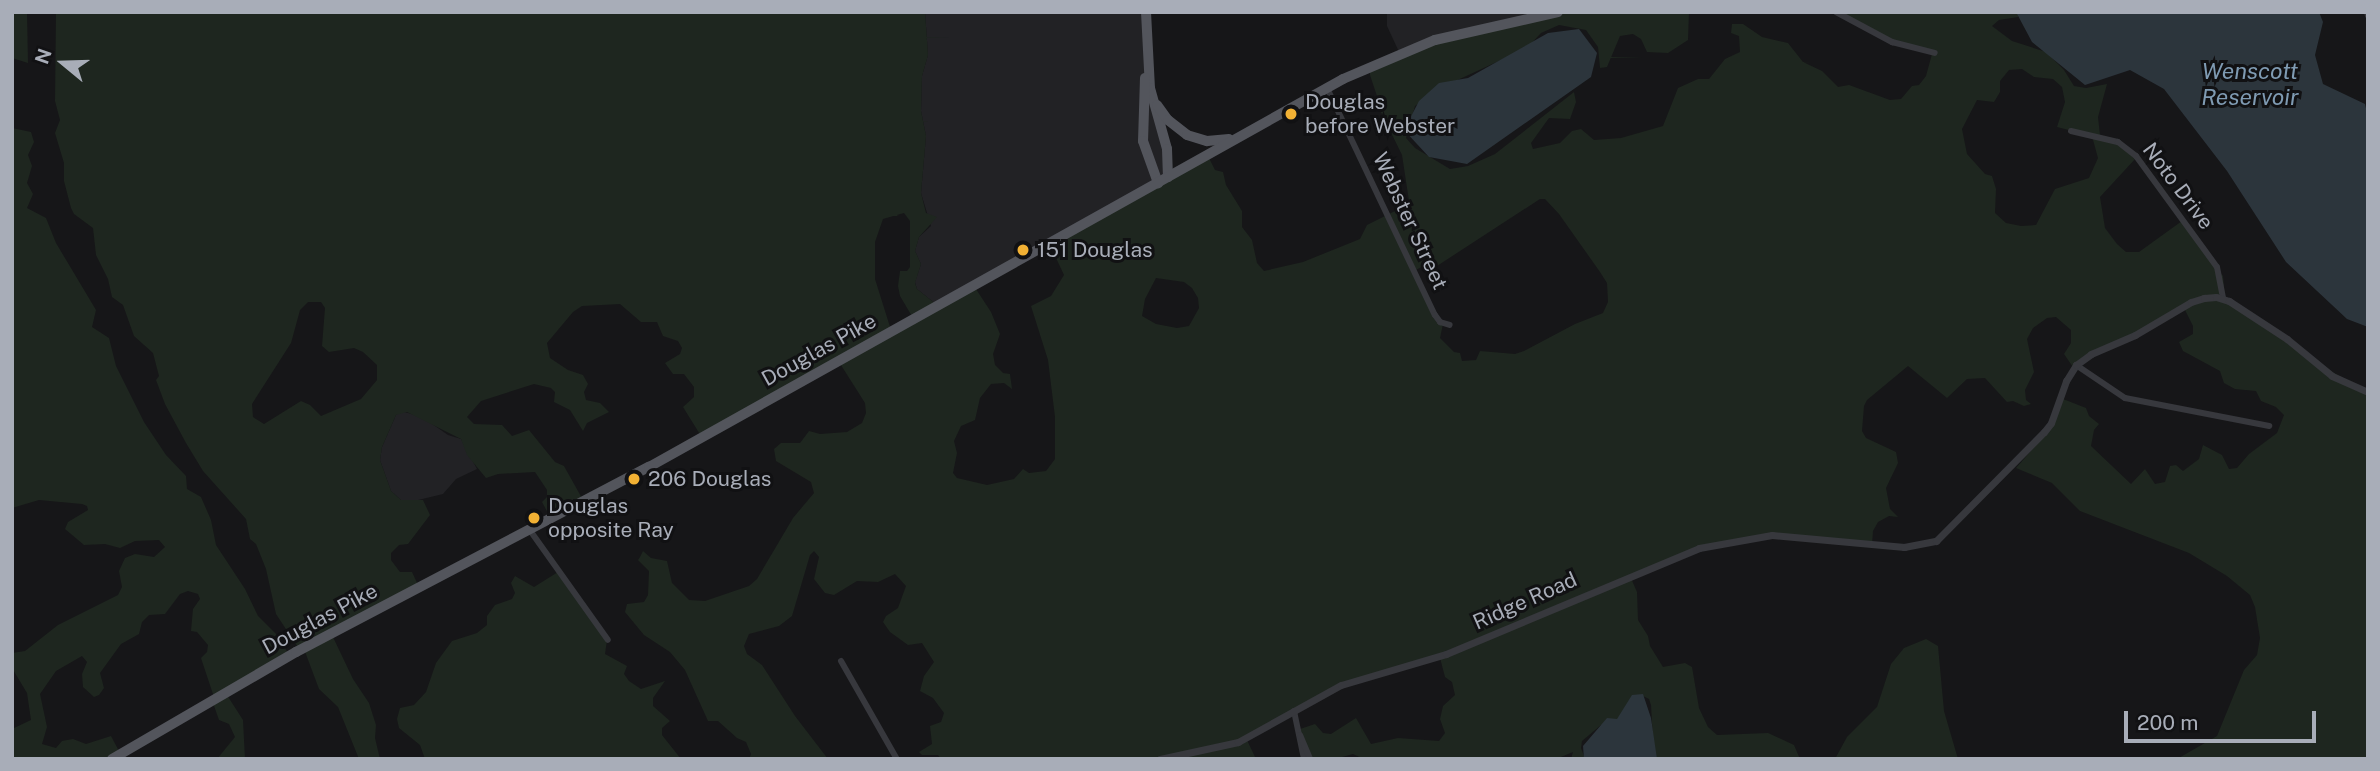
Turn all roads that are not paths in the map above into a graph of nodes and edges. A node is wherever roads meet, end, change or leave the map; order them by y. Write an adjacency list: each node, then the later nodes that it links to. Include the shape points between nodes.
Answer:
1 (1146, 12): 4 (main road)
2 (1558, 12): 6 (main road, Douglas Pike, via 1435,40)
3 (1836, 12): 5 (street, via 1892,42)
4 (1147, 53): 7 (main road); 10 (main road, via 1143,141)
5 (1935, 53)
6 (1326, 88): 9 (main road, Douglas Pike); 12 (street, Webster Street, via 1434,315)
7 (1151, 95): 9 (main road, via 1163,114 1187,135 1217,141); 10 (main road, via 1167,149)
8 (2071, 131): 11 (street, Noto Drive, via 2118,142 2136,156 2217,267)
9 (1247, 133): 10 (main road, Douglas Pike)
10 (1163, 180): 16 (main road, Douglas Pike)
11 (2223, 298): 13 (street, via 2191,302); 14 (street, via 2266,324 2332,376)
12 (1450, 325)
13 (2077, 365): 15 (street, via 2125,398); 19 (street, Ridge Road, via 2051,423 1942,536 1928,544 1873,546 1780,535 1699,548 1446,654 1340,685)
14 (2368, 392)
15 (2269, 426)
16 (530, 529): 17 (street); 21 (main road, Douglas Pike, via 296,652)
17 (608, 640)
18 (841, 661): 22 (street)
19 (1294, 711): 20 (street); 23 (street, Ridge Road, via 1238,742)
20 (1300, 735): 24 (street); 25 (street)
21 (112, 759)
22 (897, 759)
23 (1160, 759)
24 (1304, 759)
25 (1310, 759)

